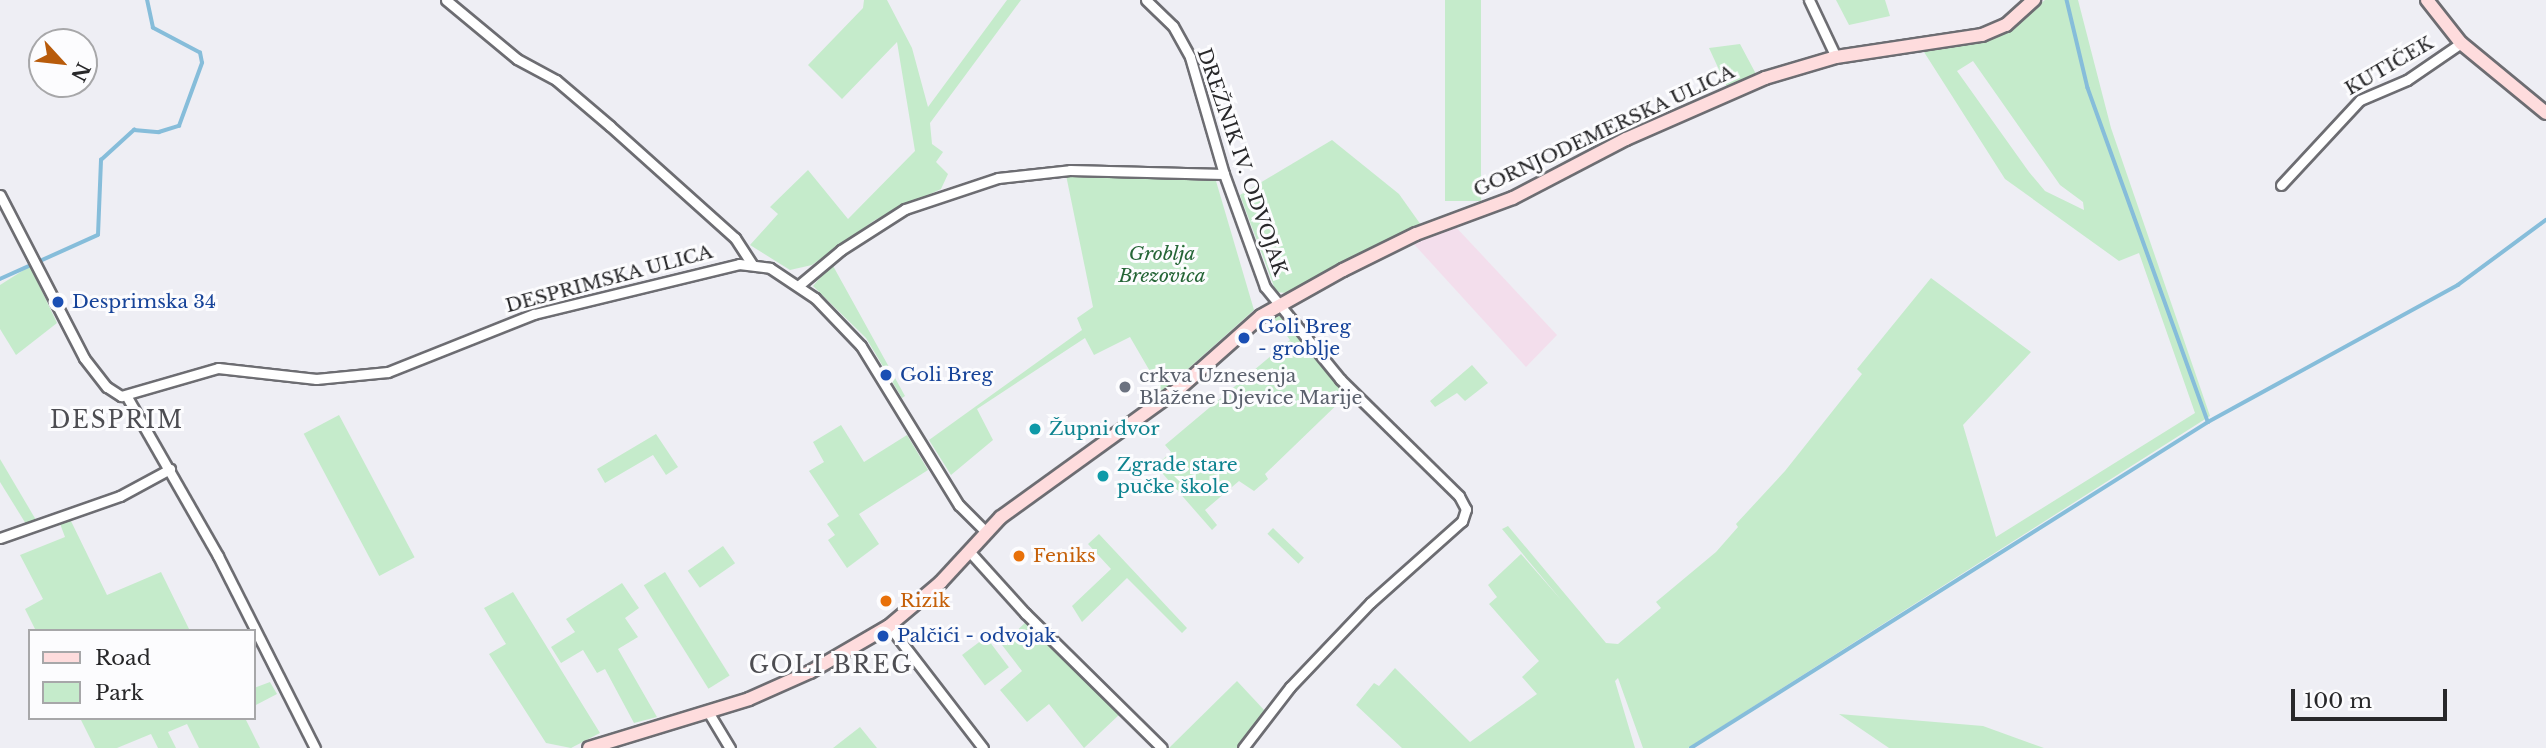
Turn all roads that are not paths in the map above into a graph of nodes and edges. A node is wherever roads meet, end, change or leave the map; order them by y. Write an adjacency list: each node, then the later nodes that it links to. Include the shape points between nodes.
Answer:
1 (446, 0): 13 (street, via 517,59 556,80 610,126 735,238)
2 (1146, 0): 6 (street, DREŽNIK IV. ODVOJAK)
3 (1809, 0): 8 (street)
4 (2034, 0): 8 (street, GORNJODEMERSKA ULICA, via 2006,25 1983,35)
5 (2427, 0): 7 (street)
6 (1159, 4): 10 (street, DREŽNIK IV. ODVOJAK, via 1190,57)
7 (2461, 43): 9 (street); 11 (street, KUTIČEK, via 2407,80 2360,100)
8 (1836, 57): 15 (street, GORNJODEMERSKA ULICA, via 1724,94 1513,198 1416,234)
9 (2546, 113)
10 (1224, 174): 14 (street, via 1070,170 998,178 895,214); 15 (street, DREŽNIK IV. ODVOJAK, via 1265,287)
11 (2281, 185)
12 (0, 195): 16 (street, via 96,376 114,393)
13 (751, 264): 14 (street, via 770,268); 16 (street, DESPRIMSKA ULICA, via 534,314 388,372 316,379 218,368 192,372)
14 (798, 286): 18 (street, via 837,317 861,346 959,505)
15 (1276, 305): 18 (street, GORNJODEMERSKA ULICA, via 1180,388); 30 (street, DREŽNIK IV. ODVOJAK, via 1340,379 1459,496 1466,509 1462,520 1370,603 1290,687)
16 (127, 397): 17 (street)
17 (170, 469): 19 (street, via 120,496); 22 (street)
18 (985, 531): 20 (street, GORNJODEMERSKA ULICA)
19 (0, 538)
20 (969, 551): 21 (street, GORNJODEMERSKA ULICA); 29 (street)
21 (889, 626): 24 (street, GORNJODEMERSKA ULICA, via 810,672); 28 (street)
22 (253, 629)
23 (256, 634): 25 (street)
24 (710, 715): 26 (street, GORNJODEMERSKA ULICA); 27 (street)
25 (315, 748)
26 (589, 748)
27 (730, 748)
28 (983, 748)
29 (1162, 748)
30 (1243, 748)

